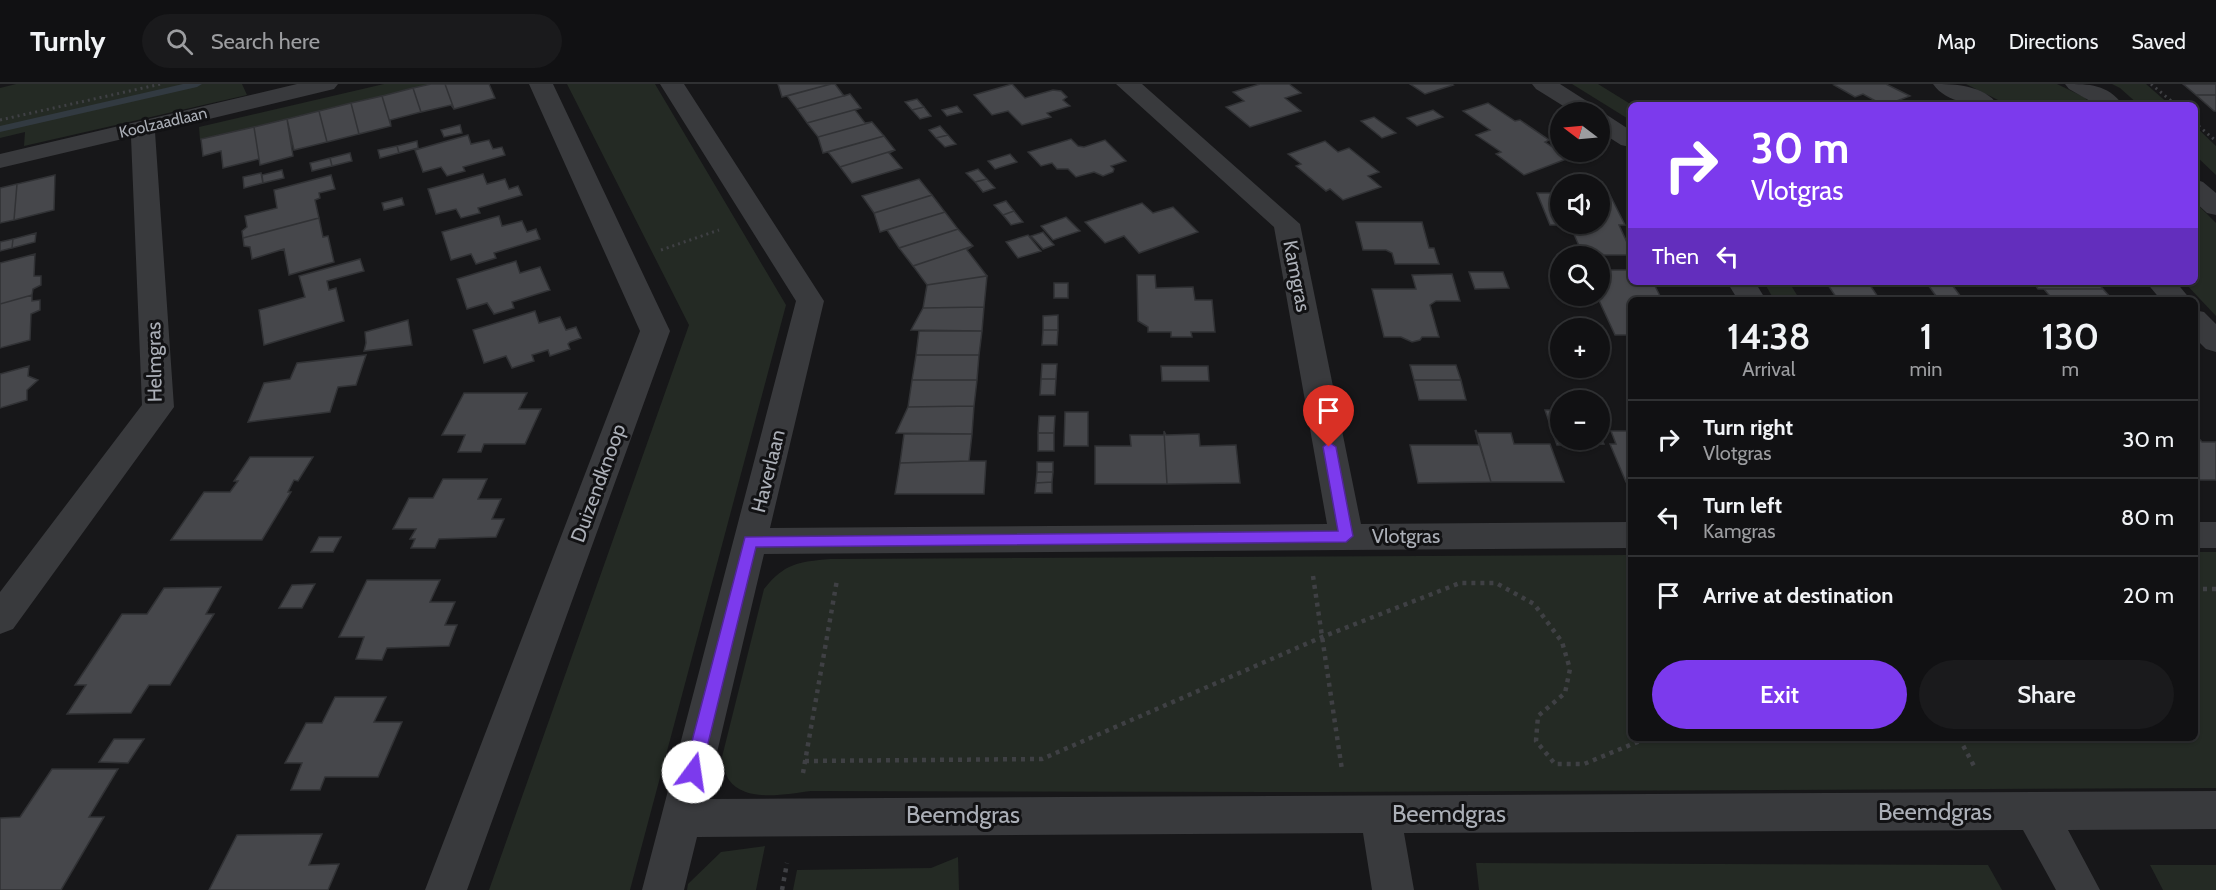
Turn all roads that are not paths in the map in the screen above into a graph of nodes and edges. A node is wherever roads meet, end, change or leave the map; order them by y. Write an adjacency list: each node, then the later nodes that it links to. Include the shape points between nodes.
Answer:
1 (326, 84): 11 (street, Koolzaadlaan)
2 (541, 84): 31 (street, Duizendknoop, via 655,331)
3 (672, 84): 25 (street, Haverlaan, via 810,301)
4 (1128, 84): 23 (street, Kamgras, via 1287,224)
5 (1544, 84): 8 (street)
6 (1945, 84): 9 (street)
7 (2077, 84): 10 (street)
8 (1572, 102)
9 (1980, 102)
10 (2107, 102)
11 (143, 127): 14 (street, Koolzaadlaan); 26 (street, Helmgras, via 158,407)
12 (1610, 127): 13 (street)
13 (1628, 139)
14 (0, 160)
15 (2198, 191): 16 (street)
16 (2216, 207)
17 (2163, 285): 18 (street)
18 (2173, 297)
19 (2198, 323): 20 (street)
20 (2216, 342)
21 (1628, 535): 23 (street, Vlotgras)
22 (2198, 535): 24 (street)
23 (1346, 536): 25 (street, Vlotgras)
24 (2216, 536)
25 (750, 541): 30 (street, Haverlaan)
26 (0, 619)
27 (2034, 810): 28 (street, Beemdgras); 29 (street, Beemdgras); 34 (street)
28 (2216, 810)
29 (1365, 814): 30 (street, Beemdgras); 33 (street)
30 (681, 818): 32 (street, Haverlaan)
31 (446, 890)
32 (663, 890)
33 (1393, 890)
34 (2079, 890)

